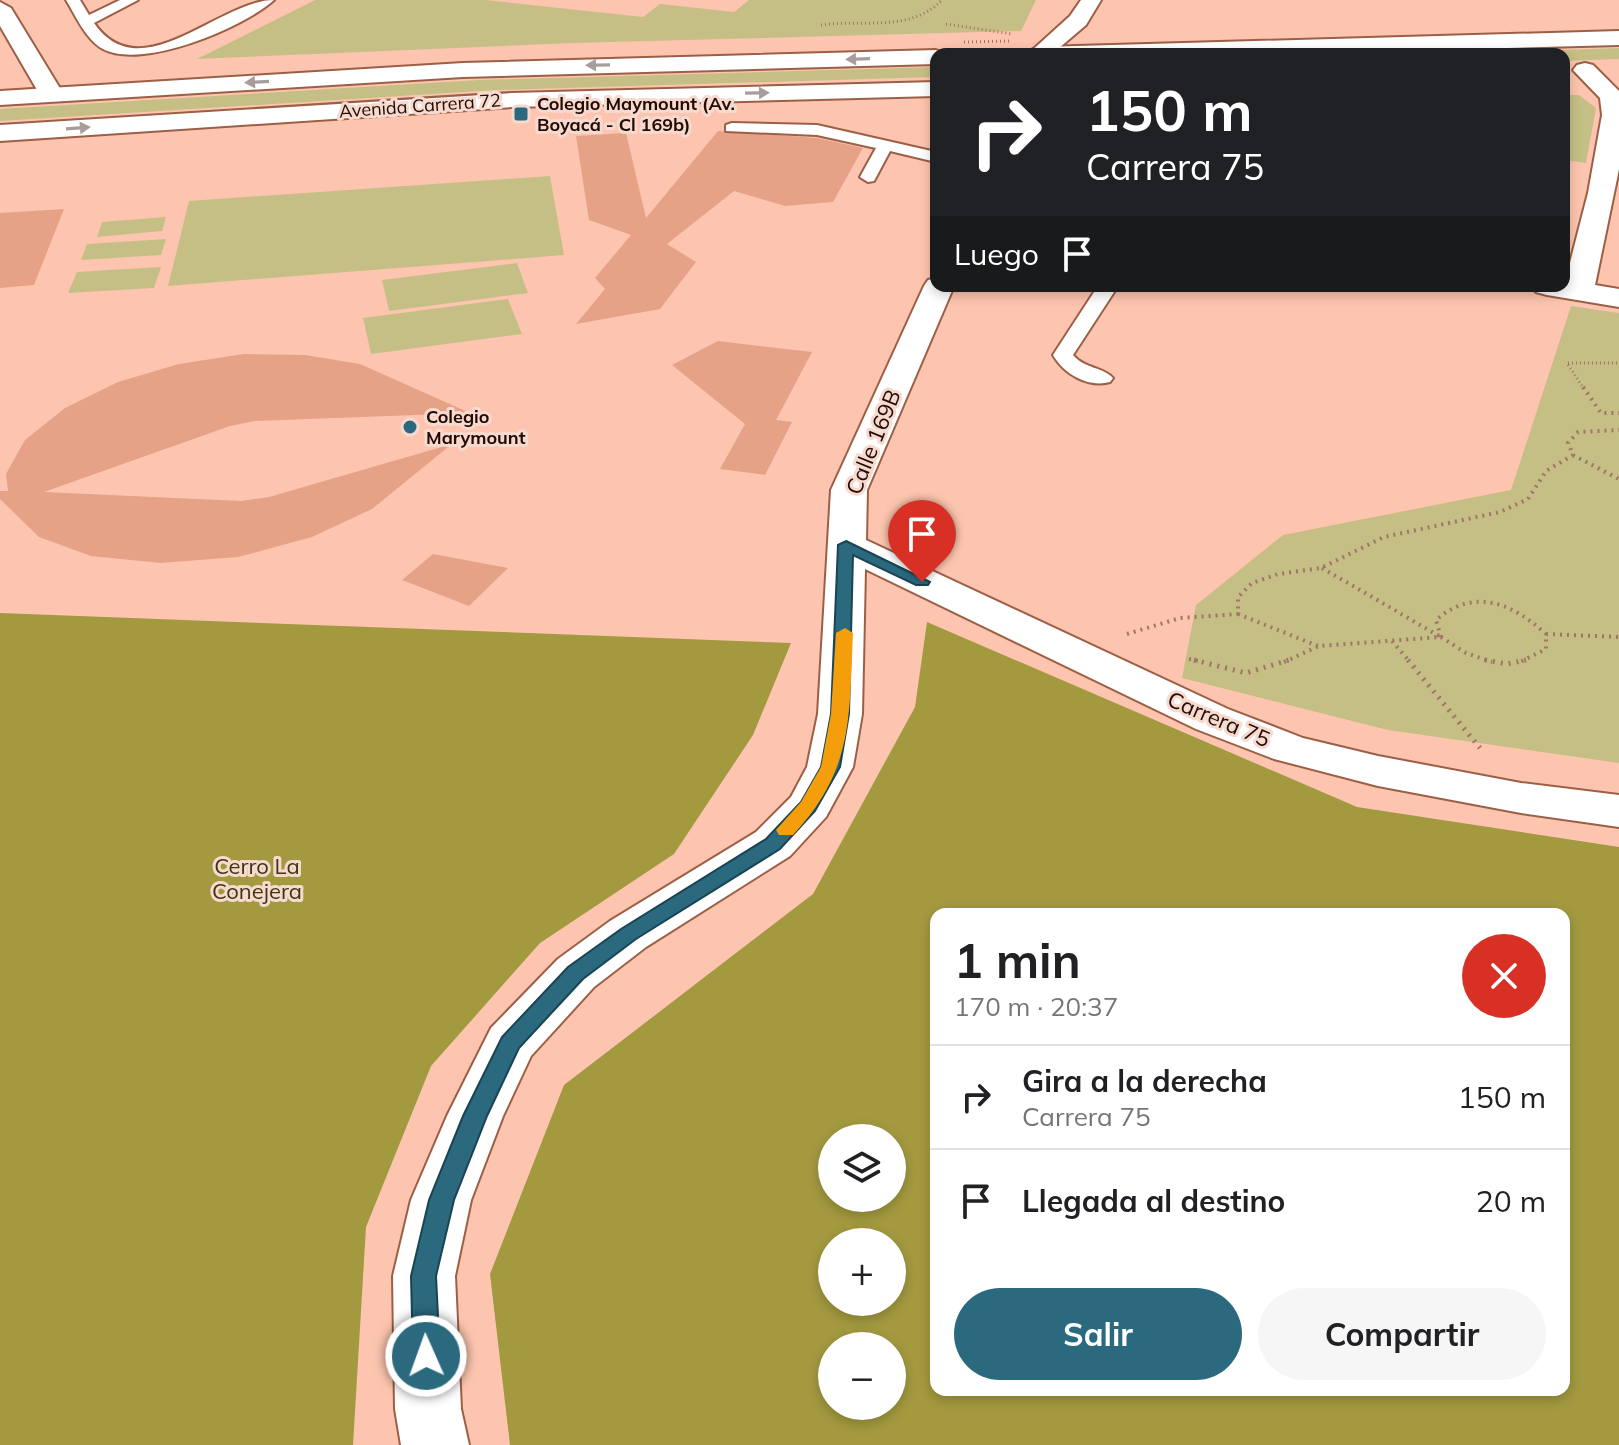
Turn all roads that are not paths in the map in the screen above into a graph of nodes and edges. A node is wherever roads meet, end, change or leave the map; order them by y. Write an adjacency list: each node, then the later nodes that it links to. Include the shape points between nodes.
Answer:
1 (73, 0): 7 (lane)
2 (131, 0): 7 (lane)
3 (267, 0): 7 (lane, via 179,44 154,50 109,47)
4 (1091, 0): 6 (main road)
5 (0, 8): 20 (main road)
6 (1078, 20): 10 (main road); 12 (main road, via 1127,38)
7 (87, 21)
8 (1619, 38): 13 (main road)
9 (1040, 39): 11 (main road)
10 (1046, 48)
11 (1198, 48)
12 (1207, 48)
13 (1252, 48)
14 (930, 57): 20 (main road, Avenida Carrera 72, one-way to 20, via 463,70)
15 (1619, 69): 16 (main road)
16 (1575, 70): 28 (main road, via 1610,96 1615,106 1611,151)
17 (930, 89): 18 (main road, Avenida Carrera 72)
18 (892, 90): 19 (main road); 23 (main road, Avenida Carrera 72, one-way to 18, via 498,101)
19 (930, 94)
20 (52, 95): 21 (main road, Avenida Carrera 72)
21 (0, 98)
22 (732, 128): 24 (lane, via 817,130)
23 (0, 133)
24 (886, 144): 25 (lane); 26 (lane)
25 (930, 155)
26 (868, 177)
27 (1570, 290): 28 (main road)
28 (1579, 291): 31 (main road)
29 (936, 292): 33 (main road, Calle 169B, via 849,490)
30 (1103, 292): 32 (lane, via 1063,355 1079,372)
31 (1619, 298)
32 (1103, 378)
33 (846, 545): 34 (main road, Carrera 75, via 1212,719 1290,749 1521,798); 35 (main road, Calle 169B, via 840,714 830,767 809,806 773,844 628,934 576,973 510,1043 475,1116 441,1200 424,1276 428,1409)
34 (1619, 811)
35 (435, 1445)

